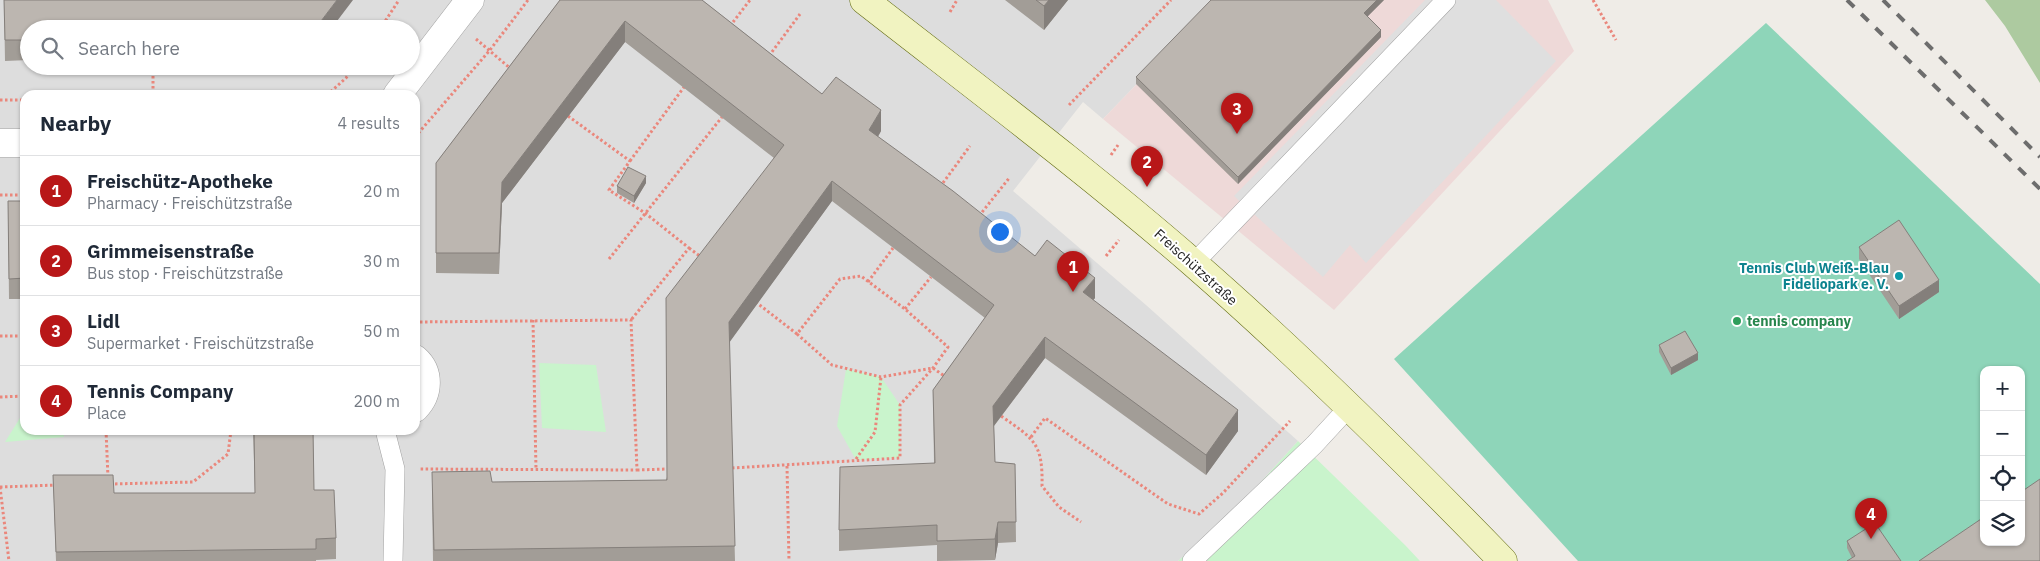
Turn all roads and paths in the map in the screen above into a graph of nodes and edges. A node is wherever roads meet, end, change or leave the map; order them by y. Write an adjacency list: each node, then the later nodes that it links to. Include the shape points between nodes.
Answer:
1 (399, 0): 12 (path)
2 (528, 0): 15 (path)
3 (750, 0): 13 (path)
4 (864, 0): 48 (main road, Freischützstraße, via 1092,178)
5 (958, 0): 10 (path)
6 (1171, 0): 28 (path)
7 (1446, 0): 48 (lane)
8 (1593, 0): 14 (path)
9 (462, 10): 15 (path); 17 (street)
10 (950, 12)
11 (800, 14): 16 (path)
12 (386, 20)
13 (728, 29)
14 (1616, 40)
15 (490, 50): 18 (path); 31 (path)
16 (766, 59)
17 (420, 65)
18 (512, 70)
19 (153, 75): 23 (path)
20 (348, 75): 24 (path)
21 (412, 75): 25 (street)
22 (684, 88): 35 (path)
23 (153, 90)
24 (333, 90)
25 (401, 90)
26 (0, 100): 27 (path)
27 (20, 100)
28 (1069, 105)
29 (568, 116): 35 (path)
30 (722, 117): 40 (path)
31 (420, 131)
32 (0, 143): 33 (street)
33 (20, 143)
34 (970, 146): 37 (path)
35 (630, 161): 40 (path, via 609,190)
36 (1010, 178): 41 (path)
37 (937, 190)
38 (0, 195): 39 (path)
39 (20, 195)
40 (645, 213): 43 (path); 46 (path)
41 (976, 220)
42 (1125, 234): 45 (path)
43 (689, 248): 47 (path); 54 (path)
44 (893, 248): 50 (path)
45 (1106, 256)
46 (608, 259)
47 (708, 263)
48 (1194, 263): 66 (main road, Freischützstraße)
49 (931, 277): 52 (path)
50 (868, 282): 52 (path); 56 (path, via 861,276 840,278)
51 (757, 303): 56 (path)
52 (905, 309): 60 (path, via 948,347)
53 (533, 320): 54 (path); 55 (path); 78 (path)
54 (631, 320): 79 (path)
55 (420, 322)
56 (798, 334): 61 (path, via 832,365)
57 (0, 336): 58 (path)
58 (20, 336)
59 (420, 365): 65 (street, via 426,381)
60 (933, 368): 61 (path); 62 (path); 73 (path, via 900,405 900,458)
61 (881, 378): 73 (path, via 875,432)
62 (954, 382)
63 (20, 396): 64 (path)
64 (0, 397)
65 (420, 400)
66 (1349, 407): 86 (lane, via 1301,458); 87 (main road, Freischützstraße)
67 (1001, 416): 72 (path)
68 (1290, 421): 72 (path, via 1199,514 1168,504 1045,418)
69 (106, 435): 70 (path, via 108,484 193,482 228,454)
70 (230, 435)
71 (386, 435): 76 (lane)
72 (1030, 437): 82 (path, via 1043,460 1042,486 1059,507)
73 (856, 460): 74 (path)
74 (787, 466): 75 (path); 85 (path)
75 (732, 468)
76 (395, 469): 78 (path); 84 (lane)
77 (666, 469): 79 (path)
78 (536, 470): 79 (path)
79 (637, 470)
80 (59, 485): 81 (path)
81 (0, 487): 83 (path)
82 (1081, 522)
83 (9, 561)
84 (394, 561)
85 (789, 561)
86 (1192, 561)
87 (1503, 561)

